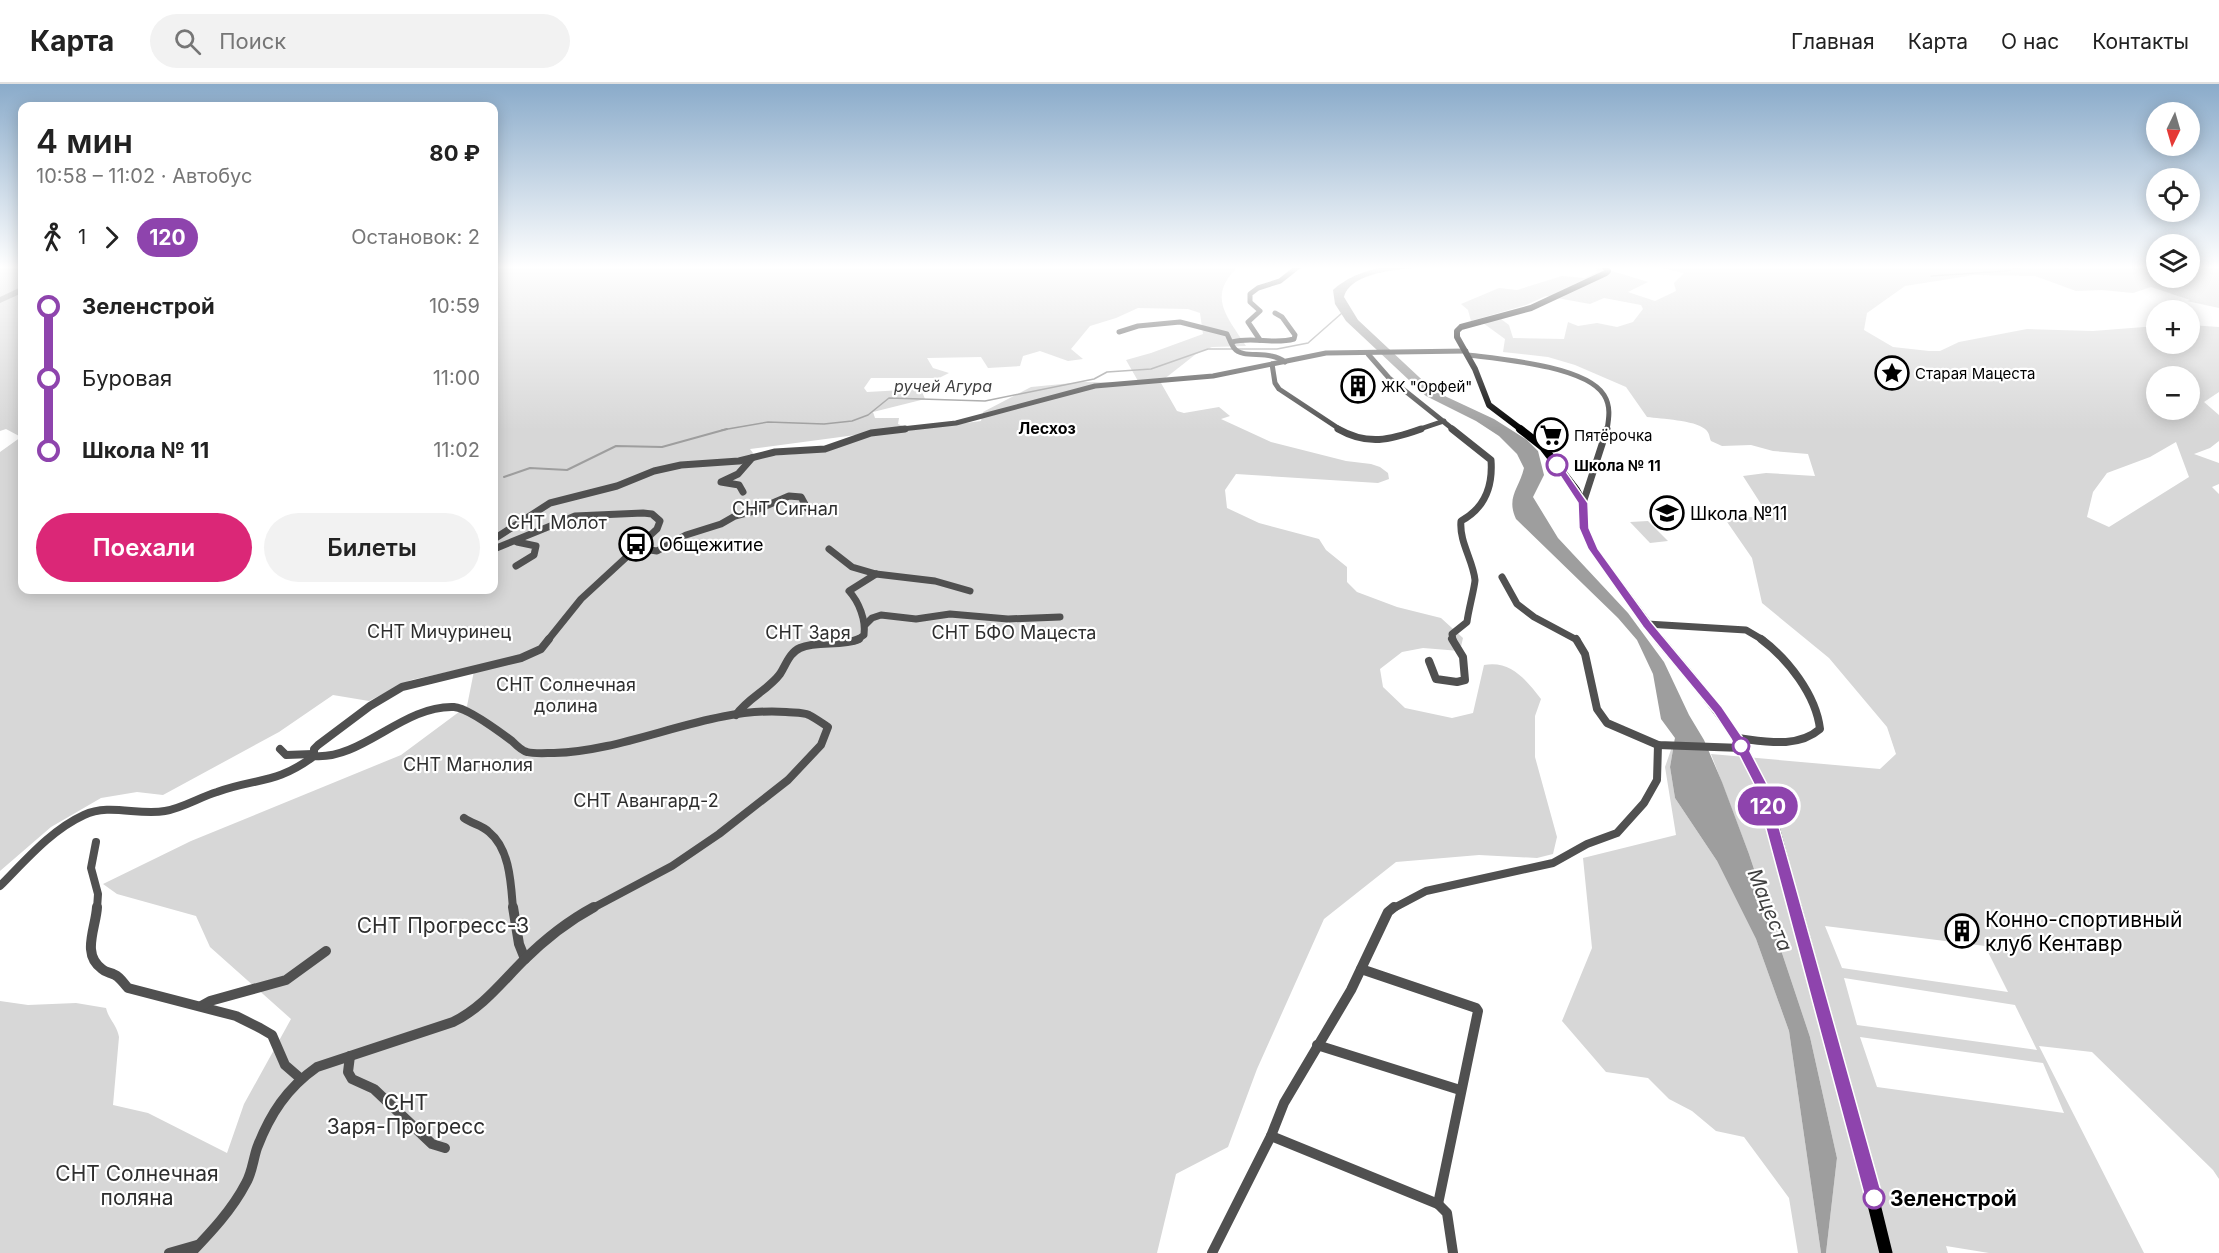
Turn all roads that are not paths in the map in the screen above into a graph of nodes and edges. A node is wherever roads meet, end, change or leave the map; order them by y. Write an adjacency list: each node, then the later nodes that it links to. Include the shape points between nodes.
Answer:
1 (1249, 321): 5 (street)
2 (1284, 321): 5 (street, via 1295,337 1282,342)
3 (1482, 321): 7 (main road, via 1457,331)
4 (1119, 332): 6 (street, via 1183,322 1229,335)
5 (1260, 340): 6 (street, via 1243,338)
6 (1234, 346): 9 (street, via 1243,353 1271,354)
7 (1467, 353): 8 (street); 14 (main road, via 1489,405 1544,447); 14 (street, via 1554,368 1603,394 1609,414)
8 (1368, 354): 9 (street, via 1326,353); 11 (street, via 1389,378)
9 (1285, 362): 10 (street)
10 (1272, 364): 11 (street, via 1279,389 1356,438 1392,437); 12 (street, via 1192,379 1095,386 956,423 871,434 825,449 776,452)
11 (1444, 420): 28 (street, via 1488,455 1492,465 1485,501 1477,513 1461,521 1460,531 1475,582 1468,619 1452,634 1463,657 1465,680 1436,679)
12 (752, 458): 13 (street, via 738,474 722,482 740,485); 16 (street, via 681,465 563,498)
13 (743, 492)
14 (1583, 503): 26 (main road, via 1584,528 1590,544)
15 (807, 508): 19 (street, via 801,497 789,496 686,535 657,551)
16 (498, 536)
17 (512, 542): 18 (street); 19 (street, via 585,514 643,513 658,518 657,529); 21 (street, via 536,546 534,555)
18 (498, 547)
19 (636, 548): 33 (street, via 581,598 545,645 534,653 402,687 318,745)
20 (830, 549): 22 (street, via 852,567)
21 (516, 566)
22 (876, 574): 24 (street, via 935,581); 27 (street, via 849,591 861,606)
23 (1502, 577): 31 (street, via 1517,604 1576,638 1585,654 1597,709 1607,723)
24 (970, 591)
25 (1060, 617): 27 (street, via 1008,619 950,614 916,619 878,615)
26 (1647, 624): 30 (main road, via 1705,692); 30 (street, via 1756,633 1805,690 1819,717 1820,729 1814,736)
27 (865, 625): 29 (street, via 864,635 858,640 796,650 779,675)
28 (1429, 661)
29 (736, 715): 33 (street, via 567,753 536,754 526,752 471,714 454,707 443,708 408,718 336,754); 38 (street, via 801,713 822,720 828,727 821,745 788,780 719,834 672,866 572,919)
30 (1740, 743): 31 (street, via 1714,747); 52 (main road, via 1766,802 1849,1102)
31 (1663, 745): 39 (street, via 1657,780 1648,798 1617,833 1587,844 1553,864 1426,891 1400,903 1388,912)
32 (280, 749): 33 (street, via 286,755)
33 (314, 755): 36 (street, via 297,770 277,778 218,791 167,810 105,810 84,815 47,840)
34 (464, 819): 38 (street, via 489,831 497,842 509,879 517,943)
35 (96, 842): 40 (street, via 91,868 98,894 90,946 96,965 116,975 128,988)
36 (0, 886)
37 (326, 951): 40 (street, via 286,980)
38 (525, 959): 42 (street, via 472,1013)
39 (1361, 969): 41 (street); 44 (street, via 1476,1008 1479,1015)
40 (201, 1006): 43 (street, via 236,1016 272,1035 285,1065)
41 (1317, 1045): 44 (street); 45 (street, via 1284,1103)
42 (350, 1056): 43 (street); 46 (street, via 348,1072 352,1079 374,1089 432,1144)
43 (300, 1078): 48 (street, via 274,1108 248,1181)
44 (1460, 1090): 47 (street)
45 (1271, 1136): 47 (street); 50 (street)
46 (446, 1148)
47 (1438, 1204): 51 (street, via 1447,1213)
48 (195, 1249): 49 (street)
49 (169, 1253)
50 (1212, 1253)
51 (1453, 1253)
52 (1886, 1253)

